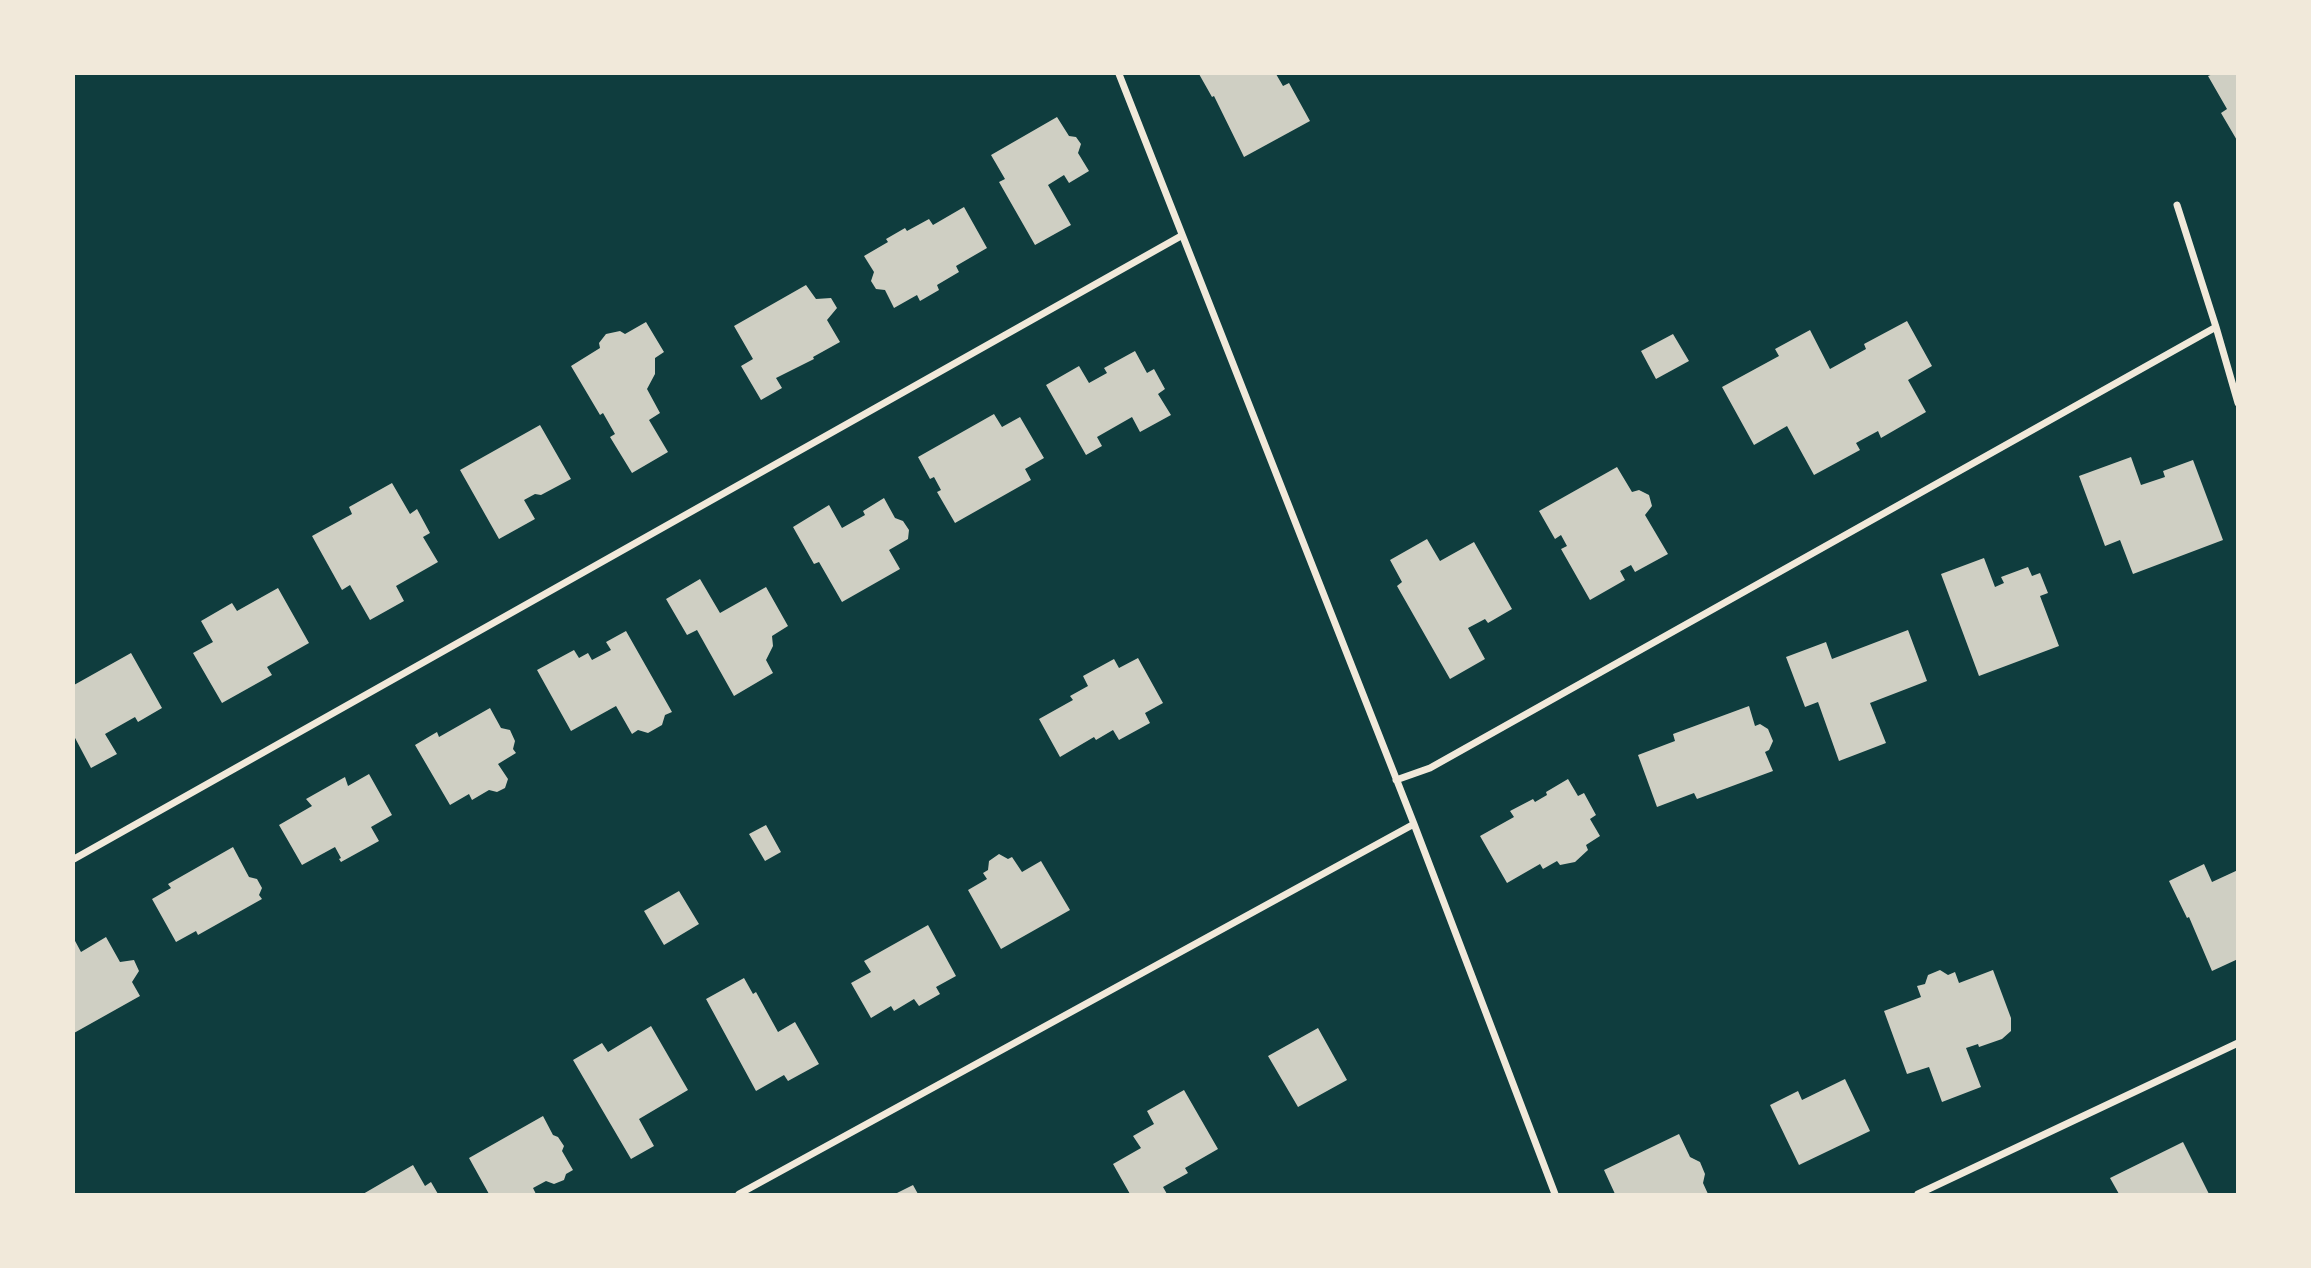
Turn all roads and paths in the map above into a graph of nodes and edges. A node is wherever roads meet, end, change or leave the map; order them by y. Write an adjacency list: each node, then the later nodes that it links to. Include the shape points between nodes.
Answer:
1 (1119, 74): 3 (street)
2 (2177, 205): 4 (street)
3 (1181, 236): 6 (street); 8 (street)
4 (2216, 327): 5 (street); 6 (street, via 1430,768)
5 (2238, 403)
6 (1396, 780): 7 (street)
7 (1414, 824): 10 (street); 11 (street)
8 (74, 859)
9 (2238, 1043): 12 (street)
10 (739, 1195)
11 (1555, 1195)
12 (1918, 1195)

